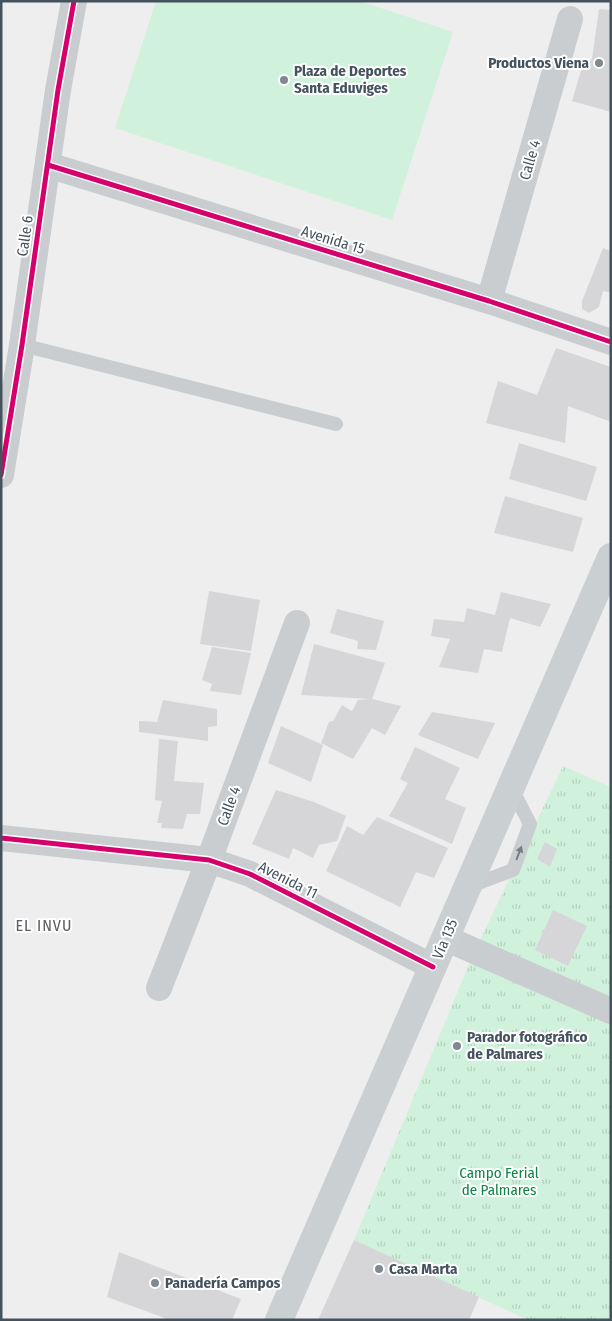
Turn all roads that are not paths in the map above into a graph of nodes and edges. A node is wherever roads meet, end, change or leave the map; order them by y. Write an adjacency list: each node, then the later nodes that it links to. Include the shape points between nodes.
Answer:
1 (74, 1): 3 (street, Calle 6)
2 (570, 20): 4 (street, Calle 4)
3 (48, 165): 4 (street, Avenida 15); 6 (street, Calle 6)
4 (489, 301): 5 (street, Avenida 15)
5 (611, 342)
6 (22, 345): 7 (lane); 8 (street, Calle 6)
7 (336, 424)
8 (1, 475)
9 (611, 557): 13 (main road, Vía 135)
10 (297, 623): 12 (street, Calle 4)
11 (1, 838): 12 (street, Avenida 11)
12 (209, 860): 14 (street, Avenida 11, via 250,874); 15 (street, Calle 4)
13 (445, 938): 14 (main road, Vía 135); 16 (street)
14 (433, 967): 17 (main road, Vía 135)
15 (159, 988)
16 (611, 1011)
17 (279, 1320)

